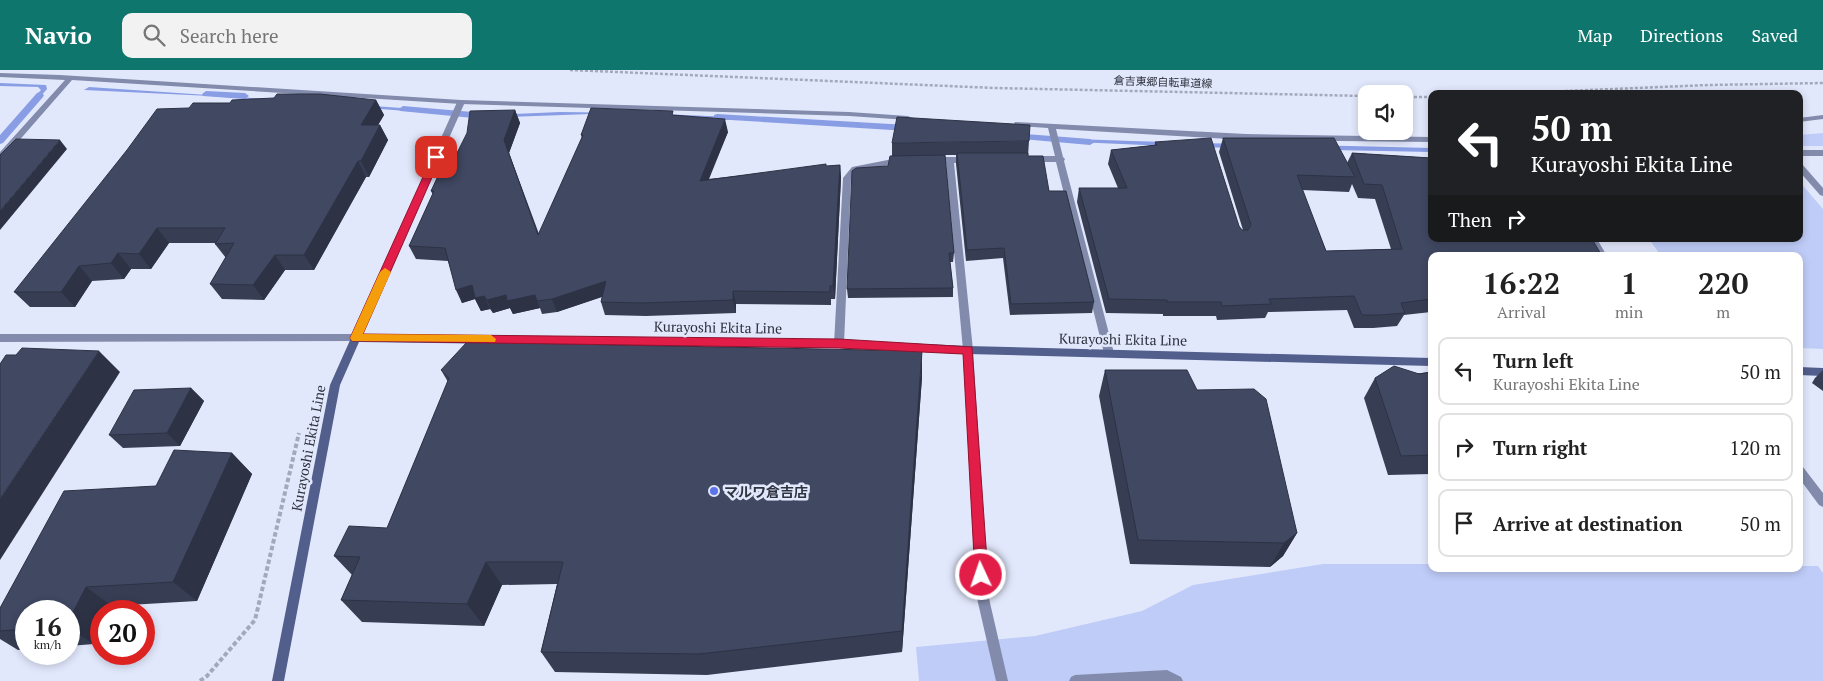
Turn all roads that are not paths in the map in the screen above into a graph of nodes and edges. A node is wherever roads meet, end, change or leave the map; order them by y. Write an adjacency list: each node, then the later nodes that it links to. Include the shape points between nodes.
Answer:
1 (0, 76): 2 (street)
2 (70, 78): 3 (street); 14 (street)
3 (460, 102): 5 (street); 22 (street)
4 (1823, 117): 6 (street)
5 (915, 119)
6 (1803, 120)
7 (1008, 124): 8 (street)
8 (1051, 126): 9 (street); 15 (street)
9 (1208, 135): 10 (street); 11 (street)
10 (1428, 140)
11 (1211, 144)
12 (1803, 153): 13 (street)
13 (1823, 153)
14 (0, 157)
15 (1061, 159): 18 (street); 25 (street)
16 (950, 160): 17 (street); 23 (street, via 896,160 855,169 847,178); 24 (street)
17 (978, 160)
18 (1024, 160)
19 (1803, 170): 20 (street)
20 (1823, 193)
21 (0, 338): 22 (street)
22 (356, 338): 23 (main road, Kurayoshi Ekita Line); 31 (main road, Kurayoshi Ekita Line, via 335,385)
23 (839, 344): 24 (main road, Kurayoshi Ekita Line)
24 (968, 350): 25 (main road, Kurayoshi Ekita Line); 32 (street, via 982,594)
25 (1109, 353): 26 (main road, Kurayoshi Ekita Line)
26 (1428, 362)
27 (1803, 371): 28 (main road)
28 (1823, 372)
29 (1803, 475): 30 (street)
30 (1823, 502)
31 (278, 681)
32 (1002, 681)
33 (1076, 681): 34 (street, via 1167,676)
34 (1177, 681)

